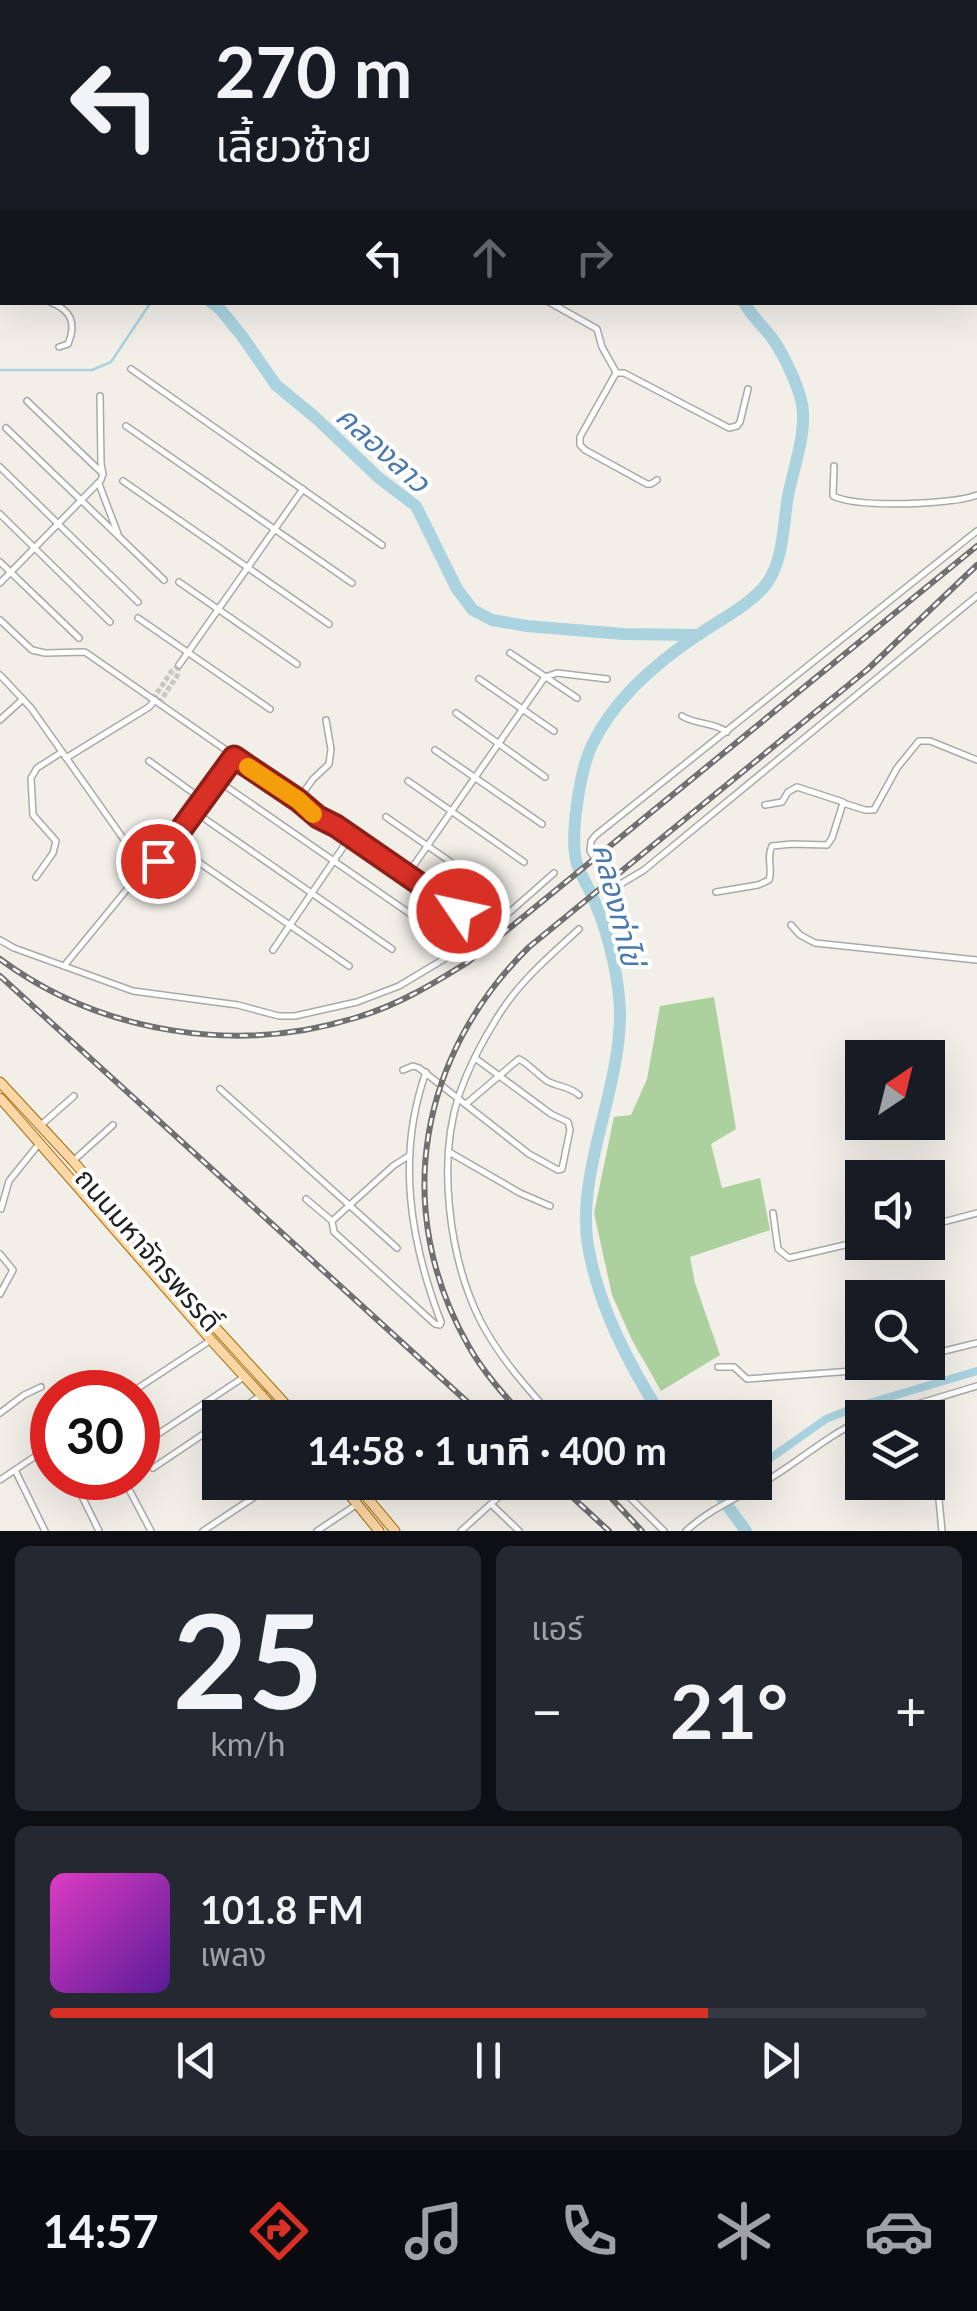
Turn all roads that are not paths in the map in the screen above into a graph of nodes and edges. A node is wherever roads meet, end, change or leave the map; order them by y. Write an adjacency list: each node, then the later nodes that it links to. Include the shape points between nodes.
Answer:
1 (58, 305): 3 (street, via 73,329 68,344)
2 (555, 305): 5 (street, via 597,329)
3 (58, 346)
4 (131, 369): 17 (street)
5 (616, 373): 6 (street, via 729,428 740,422); 14 (street, via 580,445 647,484)
6 (748, 390)
7 (100, 396): 13 (street)
8 (27, 401): 13 (street)
9 (126, 426): 22 (street)
10 (6, 428): 19 (street)
11 (834, 466): 18 (street, via 833,496 848,501)
12 (0, 467): 21 (street)
13 (103, 474): 16 (street)
14 (657, 480)
15 (122, 481): 28 (street)
16 (99, 483): 19 (street); 24 (street)
17 (303, 489): 22 (street); 25 (street)
18 (977, 495)
19 (81, 500): 21 (street); 24 (street)
20 (0, 514): 26 (street)
21 (58, 523): 26 (street); 35 (street)
22 (275, 529): 28 (street); 32 (street)
23 (977, 531): 60 (street)
24 (119, 537): 30 (street)
25 (382, 545)
26 (34, 547): 29 (street); 39 (street)
27 (0, 562): 29 (street)
28 (248, 567): 36 (street); 40 (street)
29 (10, 572): 33 (street); 41 (street)
30 (164, 580)
31 (180, 582): 36 (street)
32 (352, 582)
33 (0, 583)
34 (977, 596): 60 (street, via 644,870 619,886 611,883 590,852 591,841)
35 (138, 602)
36 (218, 609): 43 (street); 44 (street)
37 (138, 618): 43 (street)
38 (0, 620): 52 (street, via 32,650 85,652)
39 (110, 622)
40 (329, 624)
41 (79, 638)
42 (510, 652): 47 (street)
43 (188, 653): 45 (street); 53 (street)
44 (297, 664)
45 (179, 666)
46 (0, 675): 51 (street)
47 (545, 677): 48 (street); 50 (street); 54 (street)
48 (607, 679)
49 (479, 680): 54 (street)
50 (577, 698)
51 (22, 699): 57 (street); 63 (street)
52 (155, 700): 63 (street); 64 (street)
53 (270, 709)
54 (522, 710): 59 (street); 61 (street)
55 (456, 713): 61 (street)
56 (682, 716): 60 (street)
57 (0, 720)
58 (326, 720): 72 (street, via 329,764)
59 (554, 731)
60 (728, 732)
61 (499, 744): 67 (street); 68 (street)
62 (434, 750): 68 (street)
63 (64, 755): 80 (street); 87 (street, via 31,778 33,815 56,841)
64 (234, 757): 71 (street); 72 (street)
65 (977, 760): 73 (street, via 922,740 874,810)
66 (148, 761): 71 (street)
67 (545, 776)
68 (474, 779): 75 (street); 78 (street)
69 (408, 780): 75 (street)
70 (227, 787): 83 (street)
71 (203, 800): 100 (street)
72 (298, 800): 79 (street)
73 (844, 803): 74 (street, via 797,787 782,802); 89 (street, via 827,846 772,846 768,880)
74 (766, 805)
75 (451, 812): 81 (street); 84 (street)
76 (386, 817): 81 (street)
77 (204, 819): 90 (street)
78 (542, 824)
79 (350, 837): 83 (street); 86 (street)
80 (125, 841)
81 (428, 846): 86 (street); 88 (street)
82 (181, 850): 92 (street)
83 (334, 860): 90 (street); 95 (street)
84 (524, 862)
85 (554, 873): 100 (street, via 464,947 399,986 312,1014 279,1016 133,991)
86 (407, 875): 91 (street)
87 (36, 877)
88 (492, 890)
89 (716, 892)
90 (312, 893): 92 (street); 97 (street)
91 (459, 911)
92 (290, 925): 98 (street); 101 (street)
93 (791, 925): 99 (street, via 816,943)
94 (579, 929): 102 (street, via 515,992)
95 (435, 931)
96 (0, 940): 100 (street)
97 (392, 949)
98 (273, 950)
99 (977, 960)
100 (64, 966)
101 (350, 966)
102 (475, 1058): 105 (street); 110 (street)
103 (403, 1070): 104 (street, via 416,1066)
104 (426, 1072): 110 (street); 117 (street)
105 (498, 1076): 108 (street, via 522,1060); 112 (street); 112 (street, via 568,1122 562,1170 529,1154)
106 (0, 1082): 114 (main road, ถนนมหาจักรพรรดิ์)
107 (220, 1090): 120 (street)
108 (579, 1095)
109 (74, 1096): 114 (street)
110 (458, 1097): 112 (street); 116 (street)
111 (0, 1098): 115 (main road, ถนนมหาจักรพรรดิ์)
112 (466, 1104)
113 (113, 1124): 118 (street)
114 (41, 1125): 118 (main road, ถนนมหาจักรพรรดิ์)
115 (40, 1142): 122 (street, via 9,1182); 131 (main road, ถนนมหาจักรพรรดิ์)
116 (449, 1152): 121 (street); 145 (street, via 453,1235 472,1300 502,1356)
117 (410, 1156): 120 (street); 125 (street, via 413,1227 441,1324 334,1232)
118 (73, 1161): 139 (main road, ถนนมหาจักรพรรดิ์)
119 (306, 1199): 125 (street)
120 (348, 1204): 125 (street); 128 (street)
121 (550, 1206)
122 (1, 1209)
123 (774, 1213): 127 (street, via 778,1249 789,1258)
124 (977, 1213): 126 (street)
125 (332, 1221)
126 (945, 1221)
127 (845, 1245)
128 (396, 1248)
129 (0, 1254): 130 (street, via 13,1270)
130 (0, 1294)
131 (211, 1340): 136 (street); 137 (main road, ถนนมหาจักรพรรดิ์)
132 (977, 1343): 133 (street)
133 (945, 1351)
134 (718, 1367): 135 (street, via 734,1367 747,1379)
135 (845, 1373)
136 (160, 1374)
137 (244, 1377): 141 (main road, ถนนมหาจักรพรรดิ์); 149 (street)
138 (977, 1386): 146 (street)
139 (275, 1391): 141 (street); 144 (main road, ถนนมหาจักรพรรดิ์)
140 (30, 1392): 147 (street)
141 (262, 1395): 142 (street); 143 (main road, ถนนมหาจักรพรรดิ์)
142 (255, 1400)
143 (266, 1400)
144 (283, 1400)
145 (539, 1400)
146 (931, 1400)
147 (0, 1413)
148 (845, 1429): 175 (street)
149 (160, 1433)
150 (202, 1435): 152 (street)
151 (30, 1460): 153 (street)
152 (160, 1463)
153 (14, 1470): 154 (street); 165 (street)
154 (0, 1480)
155 (84, 1500): 166 (street)
156 (135, 1500): 167 (street)
157 (250, 1500): 168 (street)
158 (355, 1500): 163 (main road)
159 (369, 1500): 171 (main road)
160 (497, 1500): 164 (street)
161 (632, 1500): 174 (street)
162 (939, 1500): 176 (street)
163 (358, 1504): 169 (street); 170 (main road)
164 (492, 1505): 172 (street); 173 (street)
165 (46, 1531)
166 (100, 1531)
167 (151, 1531)
168 (203, 1531)
169 (317, 1531)
170 (379, 1531)
171 (395, 1531)
172 (461, 1531)
173 (518, 1531)
174 (664, 1531)
175 (686, 1531)
176 (942, 1531)

